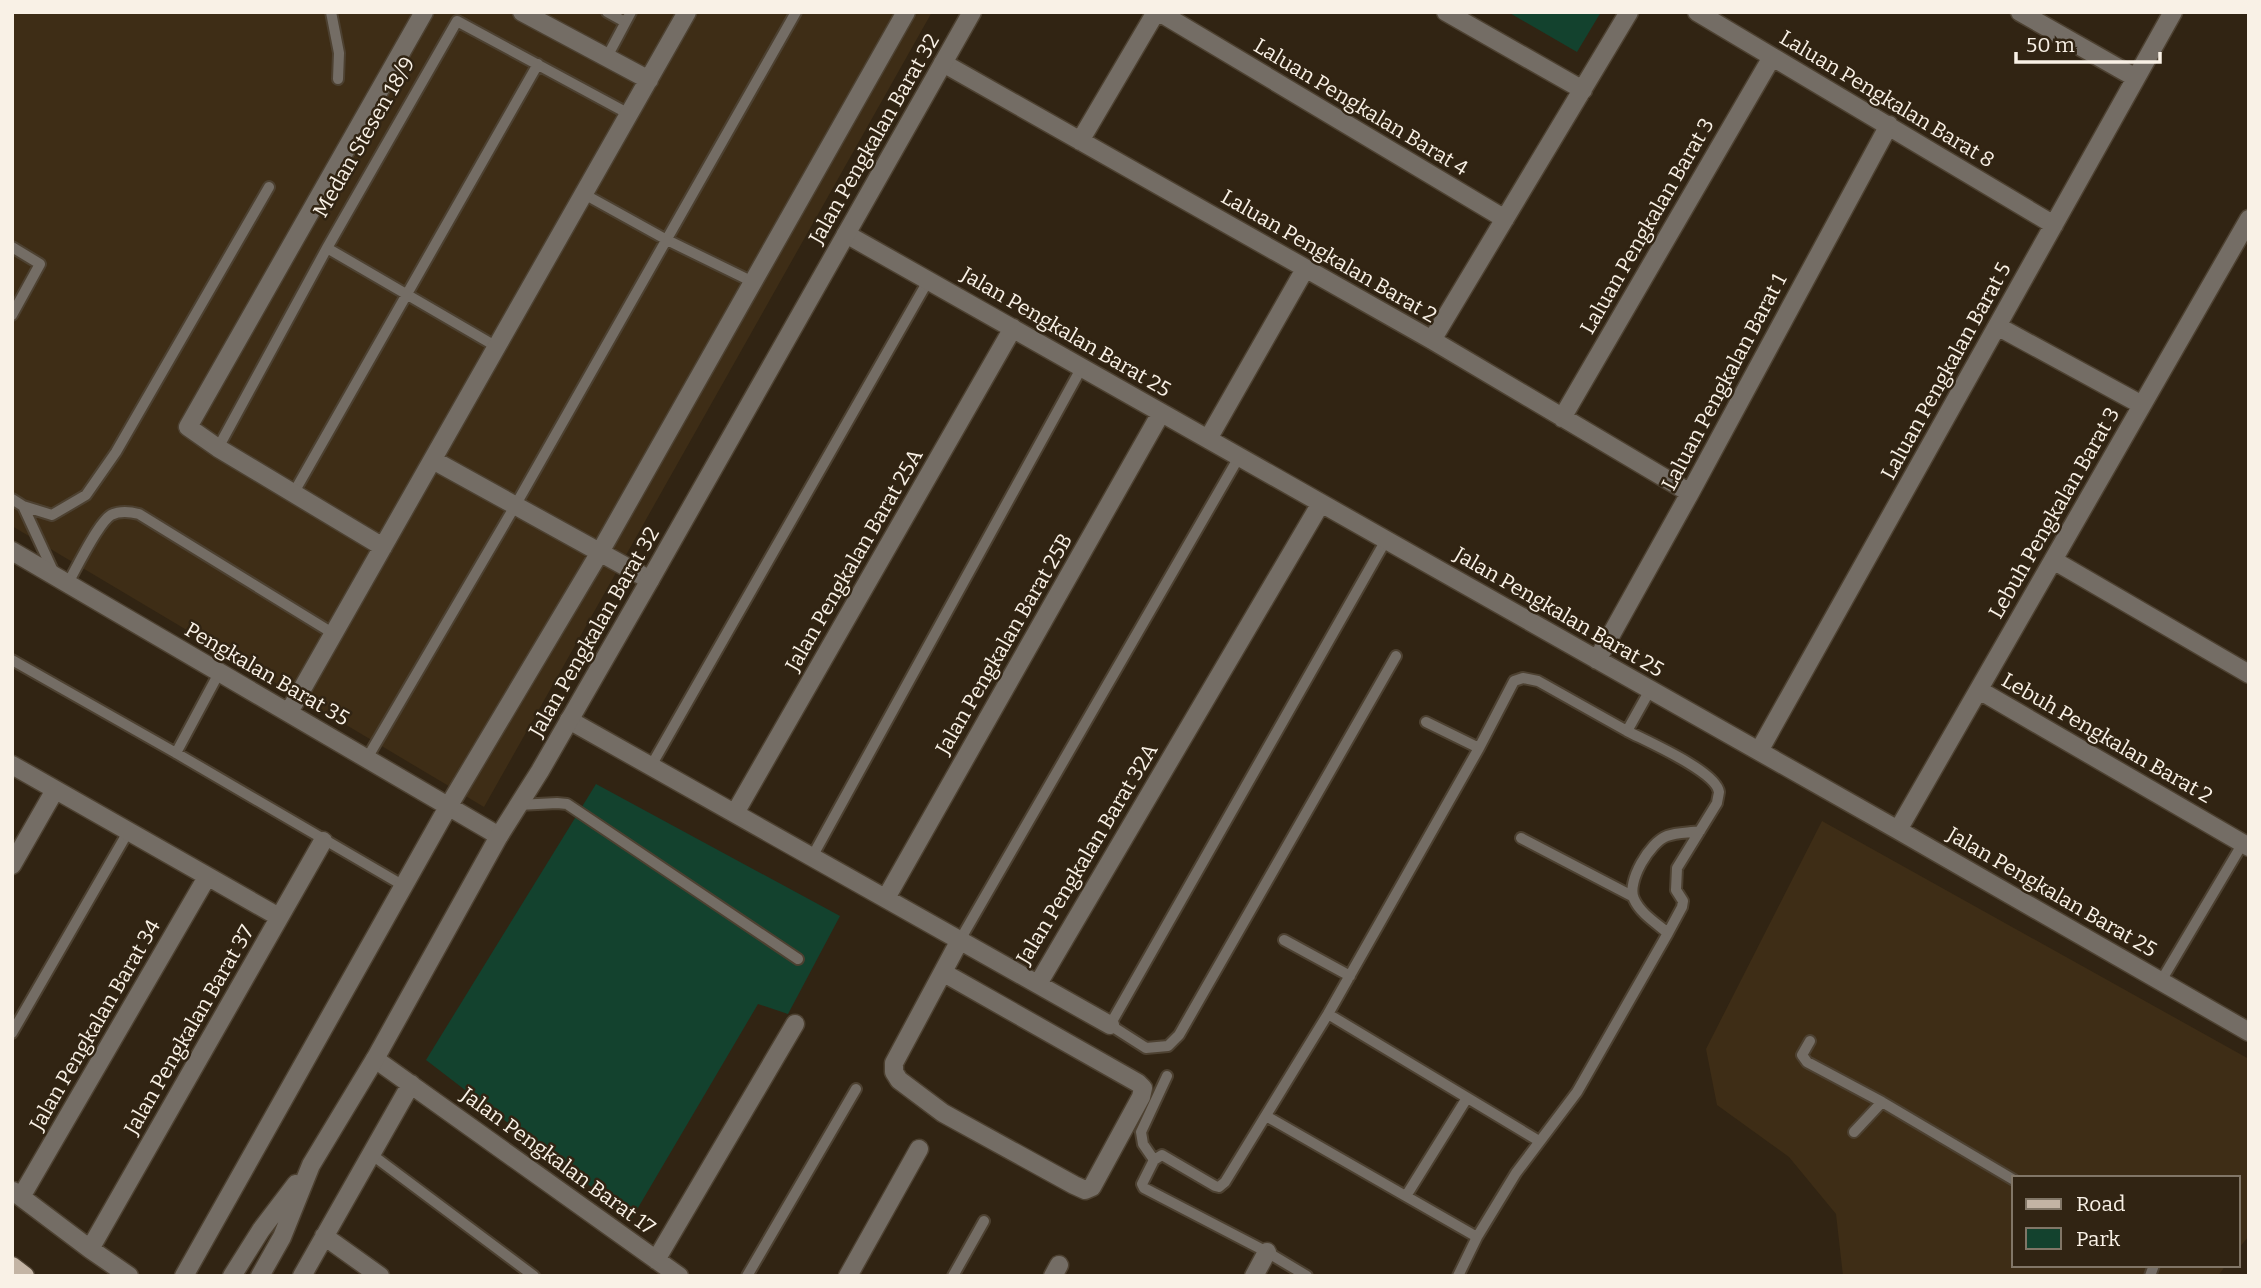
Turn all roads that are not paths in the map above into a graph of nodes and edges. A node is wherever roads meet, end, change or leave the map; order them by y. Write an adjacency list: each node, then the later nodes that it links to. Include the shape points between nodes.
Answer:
1 (331, 12): 21 (lane, via 339,53)
2 (424, 12): 50 (street, Medan Stesen 18/9, via 188,427)
3 (522, 12): 16 (street)
4 (607, 12): 15 (lane)
5 (687, 12): 22 (street)
6 (796, 12): 33 (lane)
7 (906, 12): 38 (street)
8 (972, 12): 18 (street, Jalan Pengkalan Barat 32)
9 (1157, 12): 26 (street); 29 (street, Laluan Pengkalan Barat 4)
10 (1446, 12): 23 (street)
11 (1629, 12): 23 (street)
12 (1697, 12): 17 (street, Laluan Pengkalan Barat 8)
13 (2020, 12): 20 (street)
14 (2173, 12): 20 (street, Laluan Pengkalan Barat 5)
15 (628, 17): 16 (lane)
16 (607, 57): 22 (street)
17 (1772, 57): 25 (street, Laluan Pengkalan Barat 8); 48 (street, Laluan Pengkalan Barat 3)
18 (943, 63): 26 (street, Laluan Pengkalan Barat 2); 32 (street, Jalan Pengkalan Barat 32)
19 (538, 64): 24 (lane, Medan Stesen 18/9); 35 (lane, Medan Stesen 18/9, via 457,22); 39 (lane)
20 (2136, 78): 31 (street, Laluan Pengkalan Barat 5)
21 (338, 79)
22 (649, 80): 24 (street)
23 (1583, 90): 29 (street)
24 (629, 114): 28 (street)
25 (1888, 125): 31 (street, Laluan Pengkalan Barat 8); 53 (street, Laluan Pengkalan Barat 1)
26 (1080, 141): 36 (street, Laluan Pengkalan Barat 2)
27 (269, 187): 57 (lane, via 145,403 86,495 52,515)
28 (584, 194): 33 (lane); 44 (street)
29 (1505, 219): 43 (street)
30 (2247, 224): 46 (street, Lebuh Pengkalan Barat 3)
31 (2053, 225): 41 (street, Laluan Pengkalan Barat 5)
32 (846, 234): 37 (street, Jalan Pengkalan Barat 25); 65 (street, Jalan Pengkalan Barat 32)
33 (667, 240): 38 (lane); 58 (lane)
34 (13, 248): 40 (lane, via 40,264)
35 (327, 248): 39 (lane); 50 (lane, Medan Stesen 18/9)
36 (1305, 269): 43 (street, Laluan Pengkalan Barat 2); 49 (street)
37 (929, 281): 42 (street, Jalan Pengkalan Barat 25); 83 (lane)
38 (753, 282): 62 (street)
39 (406, 295): 44 (lane); 54 (lane)
40 (12, 316)
41 (1997, 326): 46 (street); 79 (street, Laluan Pengkalan Barat 5)
42 (1013, 328): 45 (street, Jalan Pengkalan Barat 25); 87 (street, Jalan Pengkalan Barat 25A)
43 (1432, 340): 48 (street, Laluan Pengkalan Barat 2)
44 (497, 347): 52 (street)
45 (1082, 367): 47 (street, Jalan Pengkalan Barat 25); 95 (lane)
46 (2142, 405): 63 (street, Lebuh Pengkalan Barat 3)
47 (1161, 413): 49 (street, Jalan Pengkalan Barat 25); 100 (street, Jalan Pengkalan Barat 25B)
48 (1562, 418): 53 (street, Laluan Pengkalan Barat 2)
49 (1208, 439): 51 (street, Jalan Pengkalan Barat 25)
50 (218, 448): 54 (street)
51 (1239, 457): 56 (street, Jalan Pengkalan Barat 25); 103 (lane)
52 (433, 460): 58 (street); 60 (street)
53 (1690, 493): 69 (street, Laluan Pengkalan Barat 1)
54 (293, 494): 60 (street)
55 (12, 499): 57 (lane)
56 (1321, 503): 59 (street, Jalan Pengkalan Barat 25); 109 (street, Jalan Pengkalan Barat 32A)
57 (23, 506): 64 (lane)
58 (516, 506): 62 (street); 81 (lane)
59 (1386, 540): 69 (street, Jalan Pengkalan Barat 25); 112 (lane)
60 (383, 547): 66 (street)
61 (12, 551): 64 (street, Pengkalan Barat 35)
62 (600, 552): 65 (street); 86 (street)
63 (2053, 560): 71 (street); 73 (street, Lebuh Pengkalan Barat 3)
64 (62, 580): 66 (lane, via 112,514 139,514); 70 (street, Pengkalan Barat 35)
65 (650, 580): 75 (street, Jalan Pengkalan Barat 32)
66 (334, 634): 74 (street)
67 (1396, 656): 112 (lane, via 1179,1035 1168,1046 1146,1048)
68 (12, 660): 80 (lane)
69 (1597, 660): 72 (street, Jalan Pengkalan Barat 25)
70 (219, 673): 74 (street, Pengkalan Barat 35); 80 (lane)
71 (2249, 674)
72 (1650, 690): 77 (lane); 79 (street, Jalan Pengkalan Barat 25)
73 (1979, 690): 88 (street, Lebuh Pengkalan Barat 3); 94 (street, Lebuh Pengkalan Barat 2)
74 (289, 712): 81 (street, Pengkalan Barat 35)
75 (569, 720): 83 (street, Jalan Pengkalan Barat 32A); 85 (street, Jalan Pengkalan Barat 32)
76 (1426, 722): 78 (lane)
77 (1627, 731): 78 (lane, via 1538,681 1518,678); 89 (lane, via 1690,763 1714,783 1719,792 1717,803)
78 (1479, 748): 107 (lane)
79 (1759, 751): 88 (street, Jalan Pengkalan Barat 25)
80 (176, 752): 93 (lane)
81 (366, 760): 86 (street, Pengkalan Barat 35)
82 (12, 765): 84 (street, Jalan Pengkalan Barat 37)
83 (652, 766): 87 (street, Jalan Pengkalan Barat 32A)
84 (55, 790): 90 (street, Jalan Pengkalan Barat 37); 96 (street)
85 (519, 805): 91 (street, Jalan Pengkalan Barat 32); 105 (lane, via 568,804)
86 (448, 807): 91 (street, Pengkalan Barat 35); 98 (street)
87 (735, 813): 95 (street, Jalan Pengkalan Barat 32A)
88 (1898, 830): 108 (street, Jalan Pengkalan Barat 25)
89 (1700, 831): 99 (lane, via 1667,836 1653,844 1635,875); 102 (lane, via 1677,868 1676,890 1683,901)
90 (128, 832): 97 (street, Jalan Pengkalan Barat 37); 114 (lane)
91 (499, 836): 116 (street, Jalan Pengkalan Barat 32)
92 (1521, 838): 99 (lane)
93 (323, 841): 98 (lane); 101 (street)
94 (2246, 845): 108 (lane)
95 (812, 857): 100 (street, Jalan Pengkalan Barat 32A)
96 (12, 865)
97 (207, 877): 101 (street, Jalan Pengkalan Barat 37); 130 (street, Jalan Pengkalan Barat 34)
98 (404, 887): 141 (street)
99 (1632, 896): 102 (lane, via 1639,909)
100 (886, 898): 103 (street, Jalan Pengkalan Barat 32A)
101 (279, 917): 135 (street, Jalan Pengkalan Barat 37)
102 (1668, 933): 124 (lane, via 1577,1092)
103 (960, 940): 106 (street); 109 (street, Jalan Pengkalan Barat 32A)
104 (1284, 940): 107 (lane)
105 (798, 959)
106 (944, 973): 106 (street, via 1143,1088 1092,1187 1074,1185 943,1113 899,1080 894,1063)
107 (1350, 976): 110 (lane)
108 (2161, 981): 113 (street, Jalan Pengkalan Barat 25)
109 (1038, 984): 112 (street)
110 (1328, 1014): 120 (lane); 122 (lane)
111 (795, 1024): 137 (street)
112 (1110, 1026)
113 (2249, 1032)
114 (12, 1033)
115 (1810, 1041): 121 (lane, via 1802,1055 1807,1062)
116 (375, 1059): 118 (street, Jalan Pengkalan Barat 17); 128 (street, Jalan Pengkalan Barat 32)
117 (1167, 1076): 127 (lane, via 1141,1132)
118 (411, 1084): 126 (street); 137 (street, Jalan Pengkalan Barat 17)
119 (856, 1089): 148 (lane)
120 (1467, 1098): 124 (lane); 131 (lane)
121 (1882, 1102): 123 (lane); 129 (lane)
122 (1266, 1115): 127 (lane, via 1219,1187 1162,1155); 131 (lane)
123 (1854, 1132)
124 (1539, 1141): 134 (lane)
125 (919, 1149): 149 (street)
126 (371, 1154): 133 (street); 146 (lane)
127 (1154, 1160): 136 (lane, via 1144,1188)
128 (311, 1165): 142 (street); 143 (street, Jalan Pengkalan Barat 32, via 282,1237)
129 (2012, 1179)
130 (17, 1193): 135 (street)
131 (1406, 1196): 134 (lane)
132 (984, 1221): 150 (lane)
133 (324, 1236): 144 (street); 145 (street)
134 (1477, 1237): 153 (lane)
135 (90, 1250): 140 (street)
136 (1267, 1252): 151 (street); 152 (lane)
137 (656, 1260): 147 (street, Jalan Pengkalan Barat 17)
138 (12, 1266): 139 (main road)
139 (25, 1276)
140 (129, 1276)
141 (184, 1276)
142 (232, 1276)
143 (260, 1276)
144 (302, 1276)
145 (380, 1276)
146 (534, 1276)
147 (679, 1276)
148 (747, 1276)
149 (848, 1276)
150 (953, 1276)
151 (1254, 1276)
152 (1307, 1276)
153 (1458, 1276)

